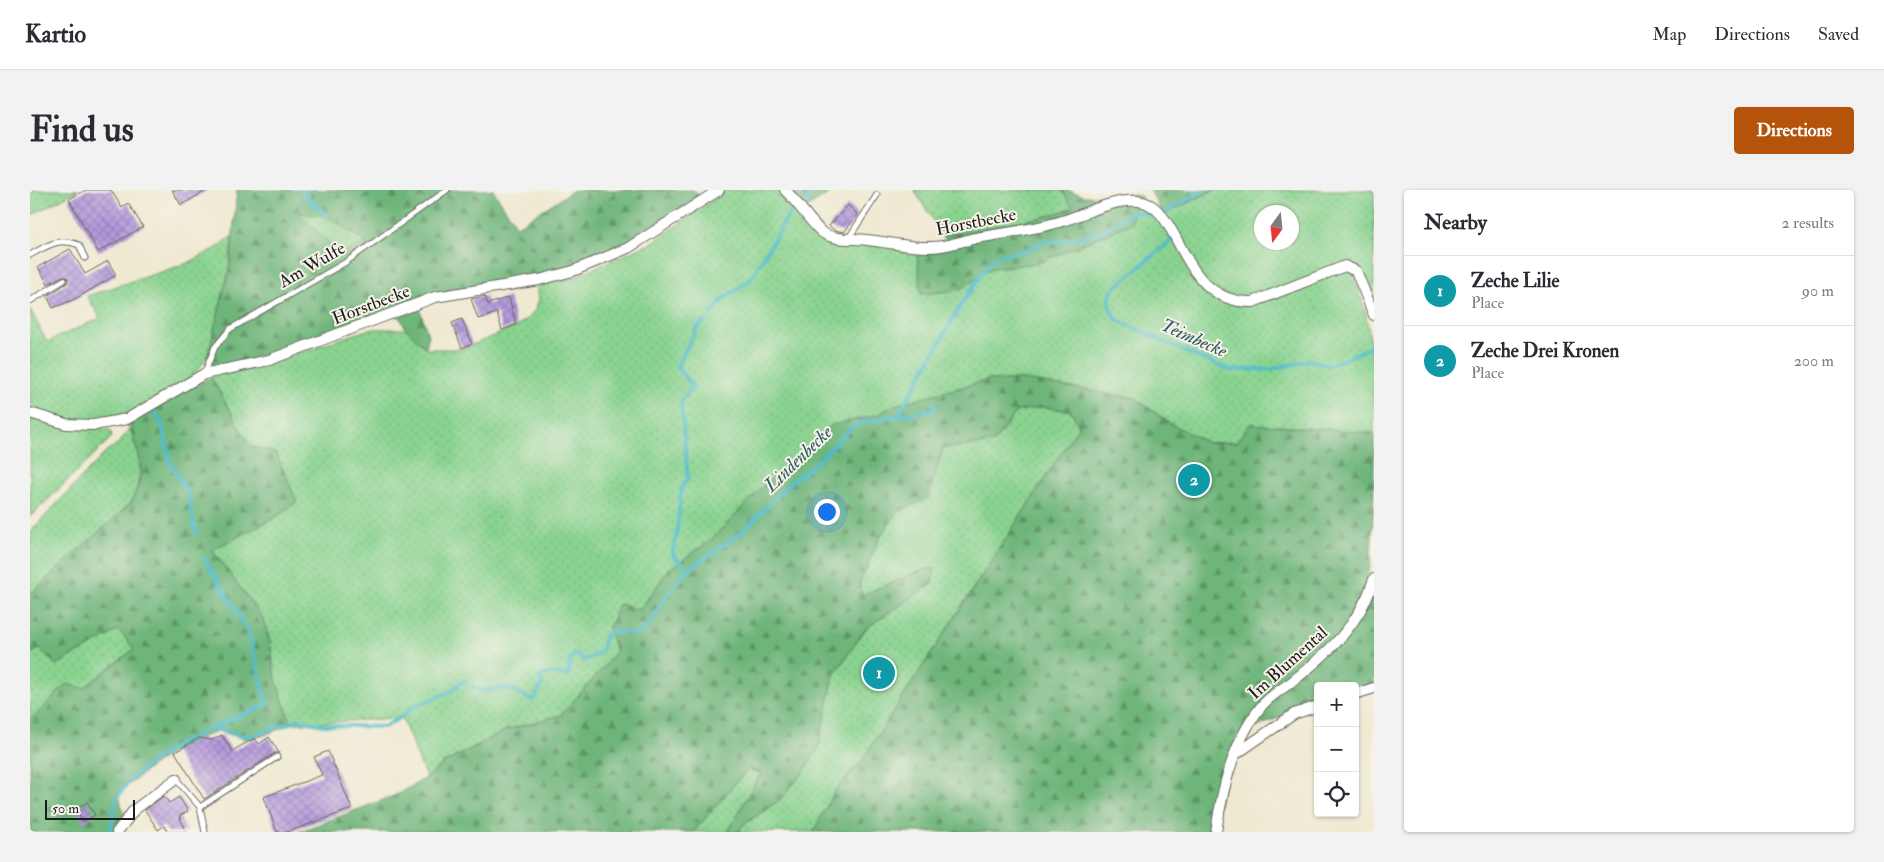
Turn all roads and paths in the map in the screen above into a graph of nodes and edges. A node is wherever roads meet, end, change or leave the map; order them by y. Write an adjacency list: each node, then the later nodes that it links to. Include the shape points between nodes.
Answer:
1 (447, 190): 11 (lane, Am Wulfe, via 346,262 230,329 215,347)
2 (719, 190): 11 (street, Horstbecke, via 628,248 573,271 539,280 435,297 269,360)
3 (785, 190): 5 (street, Horstbecke, via 822,232)
4 (877, 195): 5 (lane)
5 (848, 239): 10 (street, Horstbecke, via 933,247 1052,224 1111,204 1138,201 1156,209 1203,284 1221,297 1253,302 1345,266 1356,271)
6 (30, 255): 7 (lane, via 67,240 79,245)
7 (85, 258)
8 (64, 280): 9 (lane)
9 (30, 300)
10 (1374, 316)
11 (204, 374): 12 (street, Horstbecke, via 127,419 111,423 66,424)
12 (30, 413)
13 (1374, 579): 17 (street, Im Blumental, via 1356,620 1314,664 1261,706 1246,728)
14 (1374, 688): 15 (street)
15 (1359, 693)
16 (1314, 707): 17 (street, via 1294,714)
17 (1235, 755): 23 (street, Im Blumental, via 1227,773)
18 (277, 757): 20 (lane)
19 (176, 779): 20 (lane); 21 (street, via 134,810)
20 (200, 807): 22 (lane)
21 (118, 832)
22 (205, 832)
23 (1216, 832)

